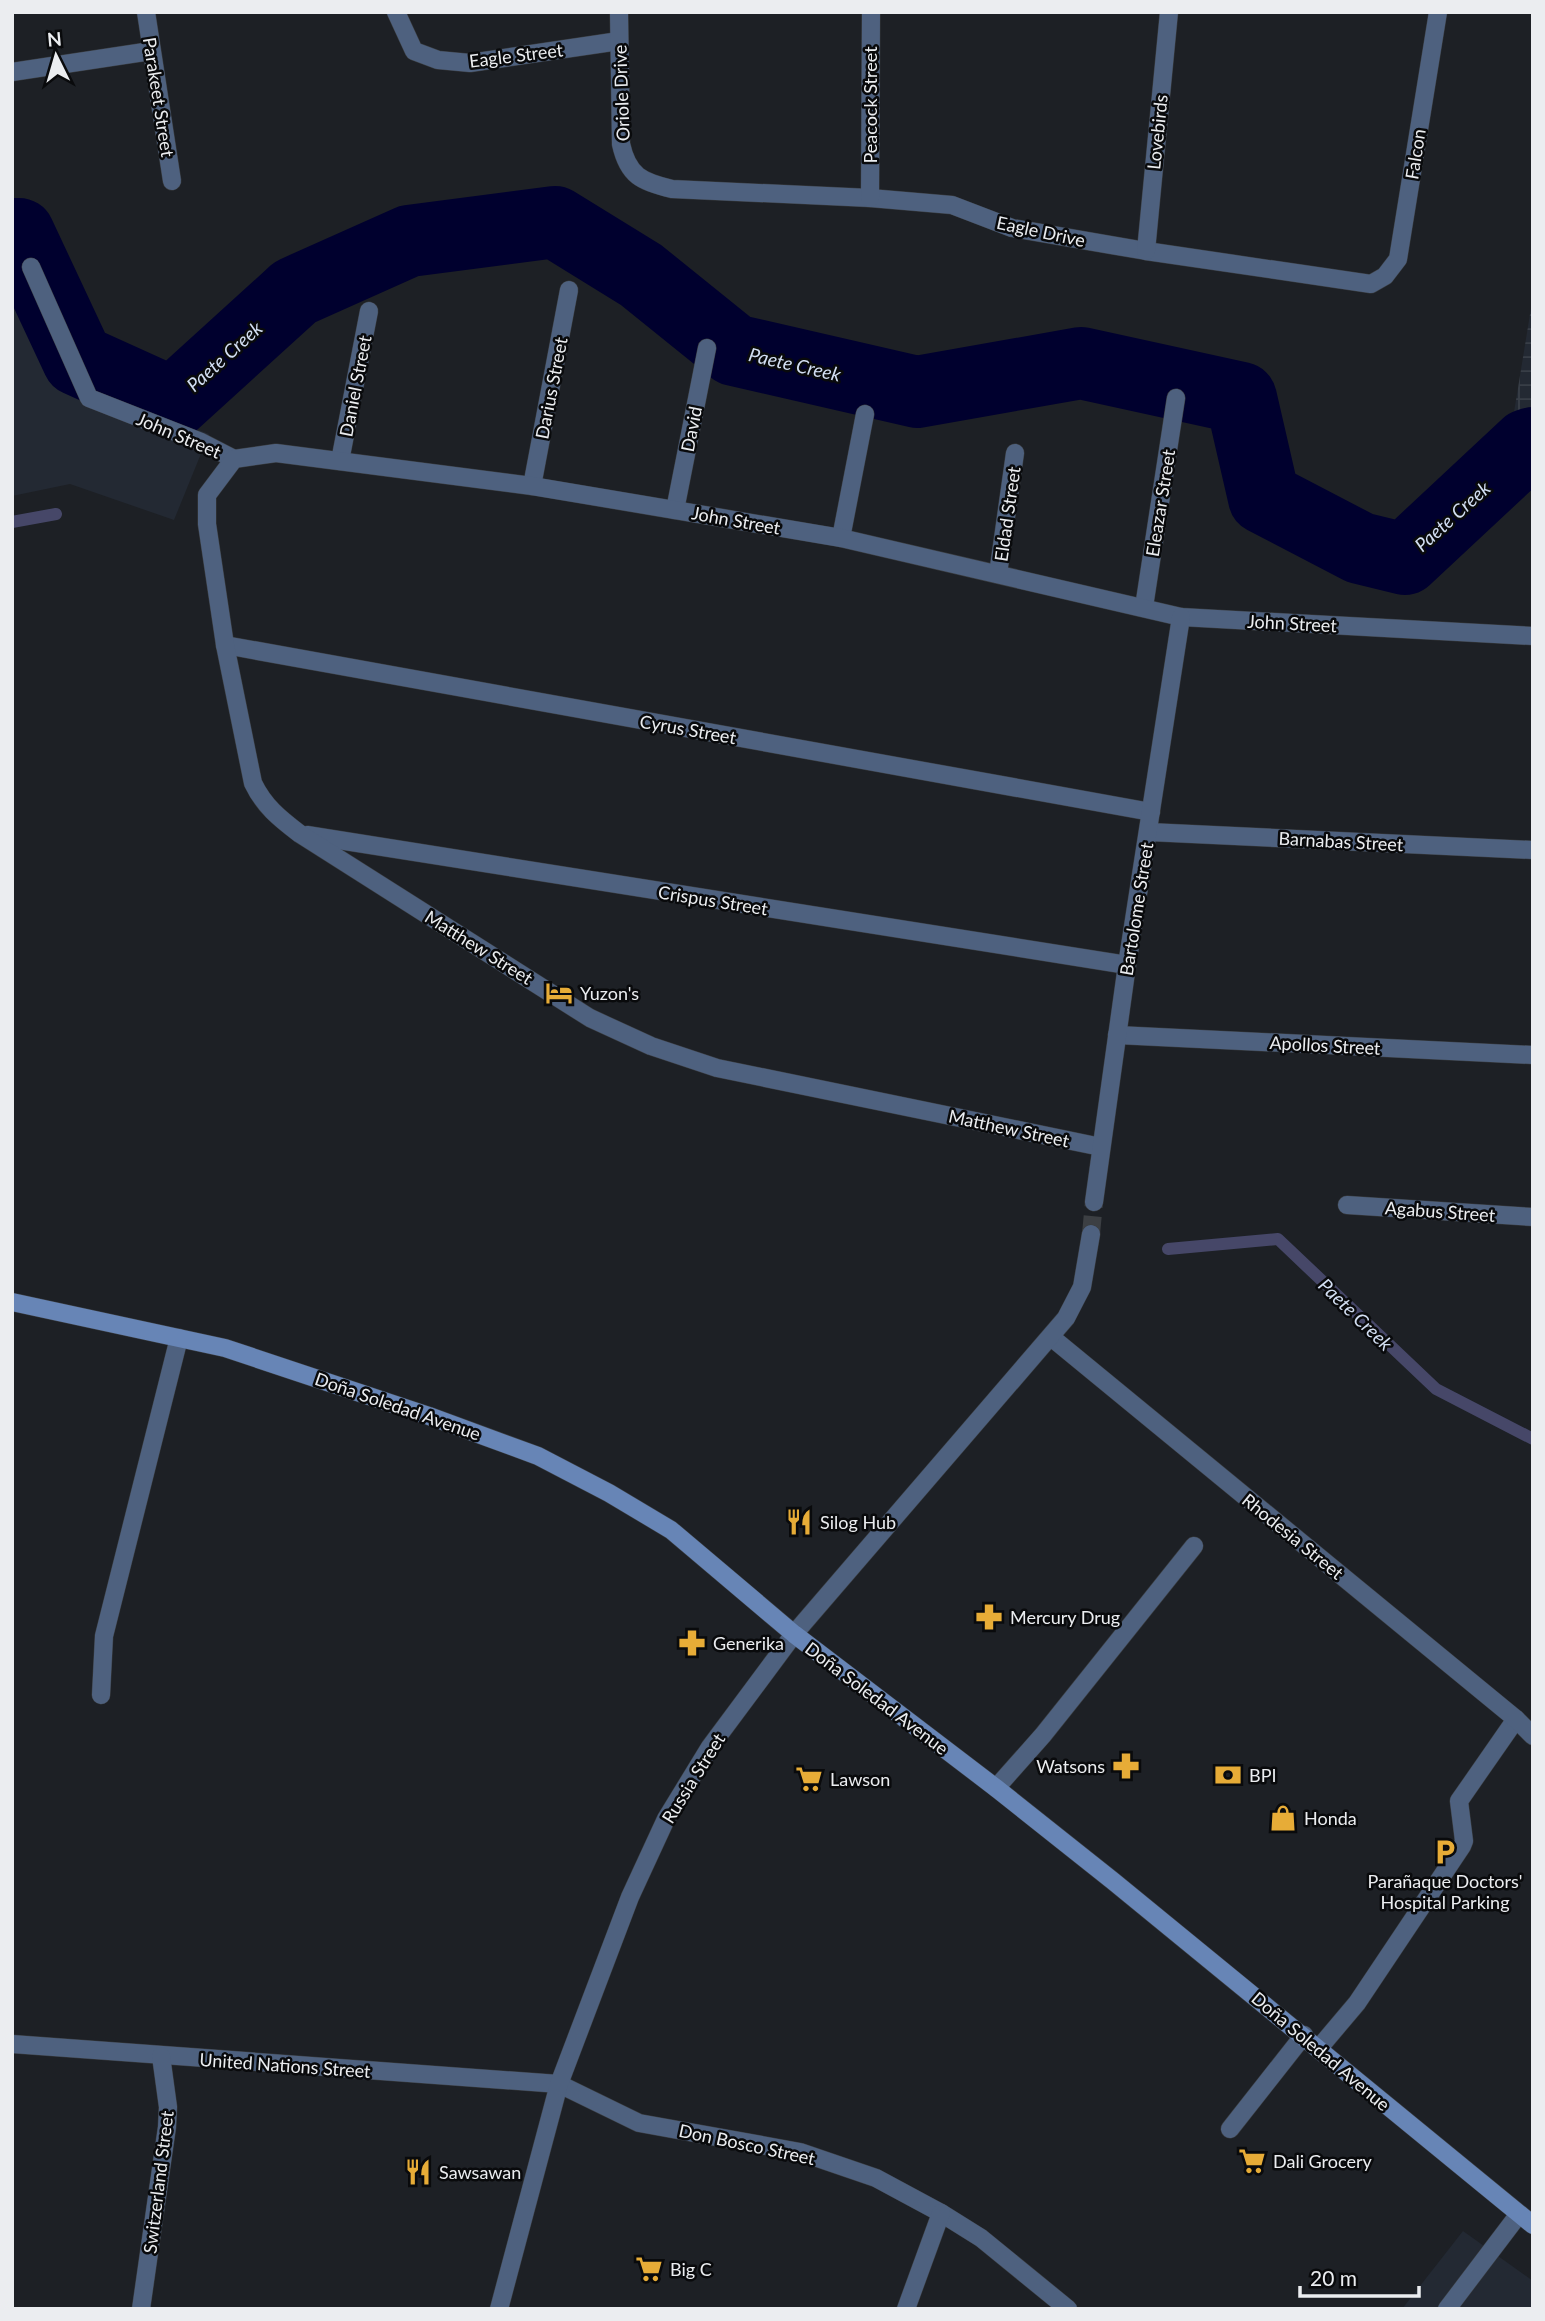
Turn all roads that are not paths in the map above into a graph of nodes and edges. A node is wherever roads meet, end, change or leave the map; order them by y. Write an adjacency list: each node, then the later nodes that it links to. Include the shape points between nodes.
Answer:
1 (146, 12): 8 (street, Parakeet Street)
2 (396, 12): 7 (street, Eagle Street, via 414,51 438,61 470,63)
3 (619, 12): 7 (street, Oriole Drive)
4 (871, 12): 12 (street, Peacock Street)
5 (1169, 12): 13 (street, Lovebirds)
6 (1438, 12): 15 (street, Falcon, via 1398,259 1385,276)
7 (620, 41): 10 (street, Oriole Drive, via 621,144)
8 (151, 51): 9 (street); 11 (street, Parakeet Street)
9 (12, 72)
10 (631, 171): 12 (street, Eagle Drive, via 648,183 672,189)
11 (173, 181)
12 (870, 198): 13 (street, Eagle Drive, via 952,205 1012,228)
13 (1146, 251): 15 (street, Eagle Drive)
14 (31, 267): 22 (street, John Street, via 89,398)
15 (1371, 284)
16 (569, 290): 24 (street, Darius Street)
17 (369, 311): 23 (street, Daniel Street)
18 (707, 348): 25 (street, David)
19 (1177, 398): 28 (street, Eleazar Street)
20 (865, 414): 26 (street)
21 (1015, 453): 27 (street, Eldad Street)
22 (234, 459): 23 (street, John Street, via 276,453); 31 (street, Matthew Street, via 207,495)
23 (340, 461): 24 (street, John Street)
24 (532, 486): 25 (street, John Street)
25 (675, 510): 26 (street, John Street)
26 (841, 538): 27 (street, John Street)
27 (998, 574): 28 (street, John Street)
28 (1144, 607): 29 (street, John Street)
29 (1181, 617): 30 (street, John Street); 32 (street, Bartolome Street)
30 (1533, 636)
31 (225, 645): 32 (street, Cyrus Street); 34 (street, Matthew Street, via 253,783 261,800)
32 (1151, 812): 33 (street, Bartolome Street)
33 (1149, 832): 35 (street, Barnabas Street); 36 (street, Bartolome Street)
34 (300, 834): 36 (street, Crispus Street); 39 (street, Matthew Street, via 590,1018 650,1046 717,1068)
35 (1533, 850)
36 (1127, 965): 37 (street, Bartolome Street)
37 (1117, 1035): 38 (street, Apollos Street); 39 (street, Bartolome Street)
38 (1533, 1055)
39 (1101, 1147): 40 (street, Bartolome Street)
40 (1094, 1202)
41 (1347, 1205): 42 (street, Agabus Street)
42 (1533, 1217)
43 (1091, 1234): 45 (street, via 1082,1287)
44 (12, 1302): 46 (main road, Doña Soledad Avenue)
45 (1051, 1337): 48 (street, Russia Street); 50 (street, Rhodesia Street)
46 (179, 1338): 48 (main road, Doña Soledad Avenue, via 225,1348 538,1456 671,1530); 49 (street, via 104,1636)
47 (1194, 1546): 52 (street)
48 (794, 1634): 52 (main road, Doña Soledad Avenue); 57 (street, Russia Street, via 710,1747 666,1819 630,1897)
49 (102, 1695)
50 (1516, 1719): 51 (street, Rhodesia Street); 55 (street, via 1460,1801 1462,1846 1357,2003)
51 (1533, 1735)
52 (996, 1788): 53 (main road, Doña Soledad Avenue)
53 (1304, 2035): 55 (main road, Doña Soledad Avenue); 58 (street)
54 (12, 2044): 56 (street, United Nations Street)
55 (1319, 2048): 60 (main road, Doña Soledad Avenue)
56 (161, 2056): 57 (street, United Nations Street); 61 (street, Switzerland Street, via 167,2127)
57 (559, 2084): 59 (street, Don Bosco Street, via 639,2123 800,2152 876,2178); 62 (street, Russia Street)
58 (1230, 2129)
59 (941, 2213): 63 (street); 64 (street, Don Bosco Street, via 981,2238)
60 (1526, 2220): 65 (street)
61 (141, 2309)
62 (499, 2309)
63 (906, 2309)
64 (1069, 2309)
65 (1447, 2309)

